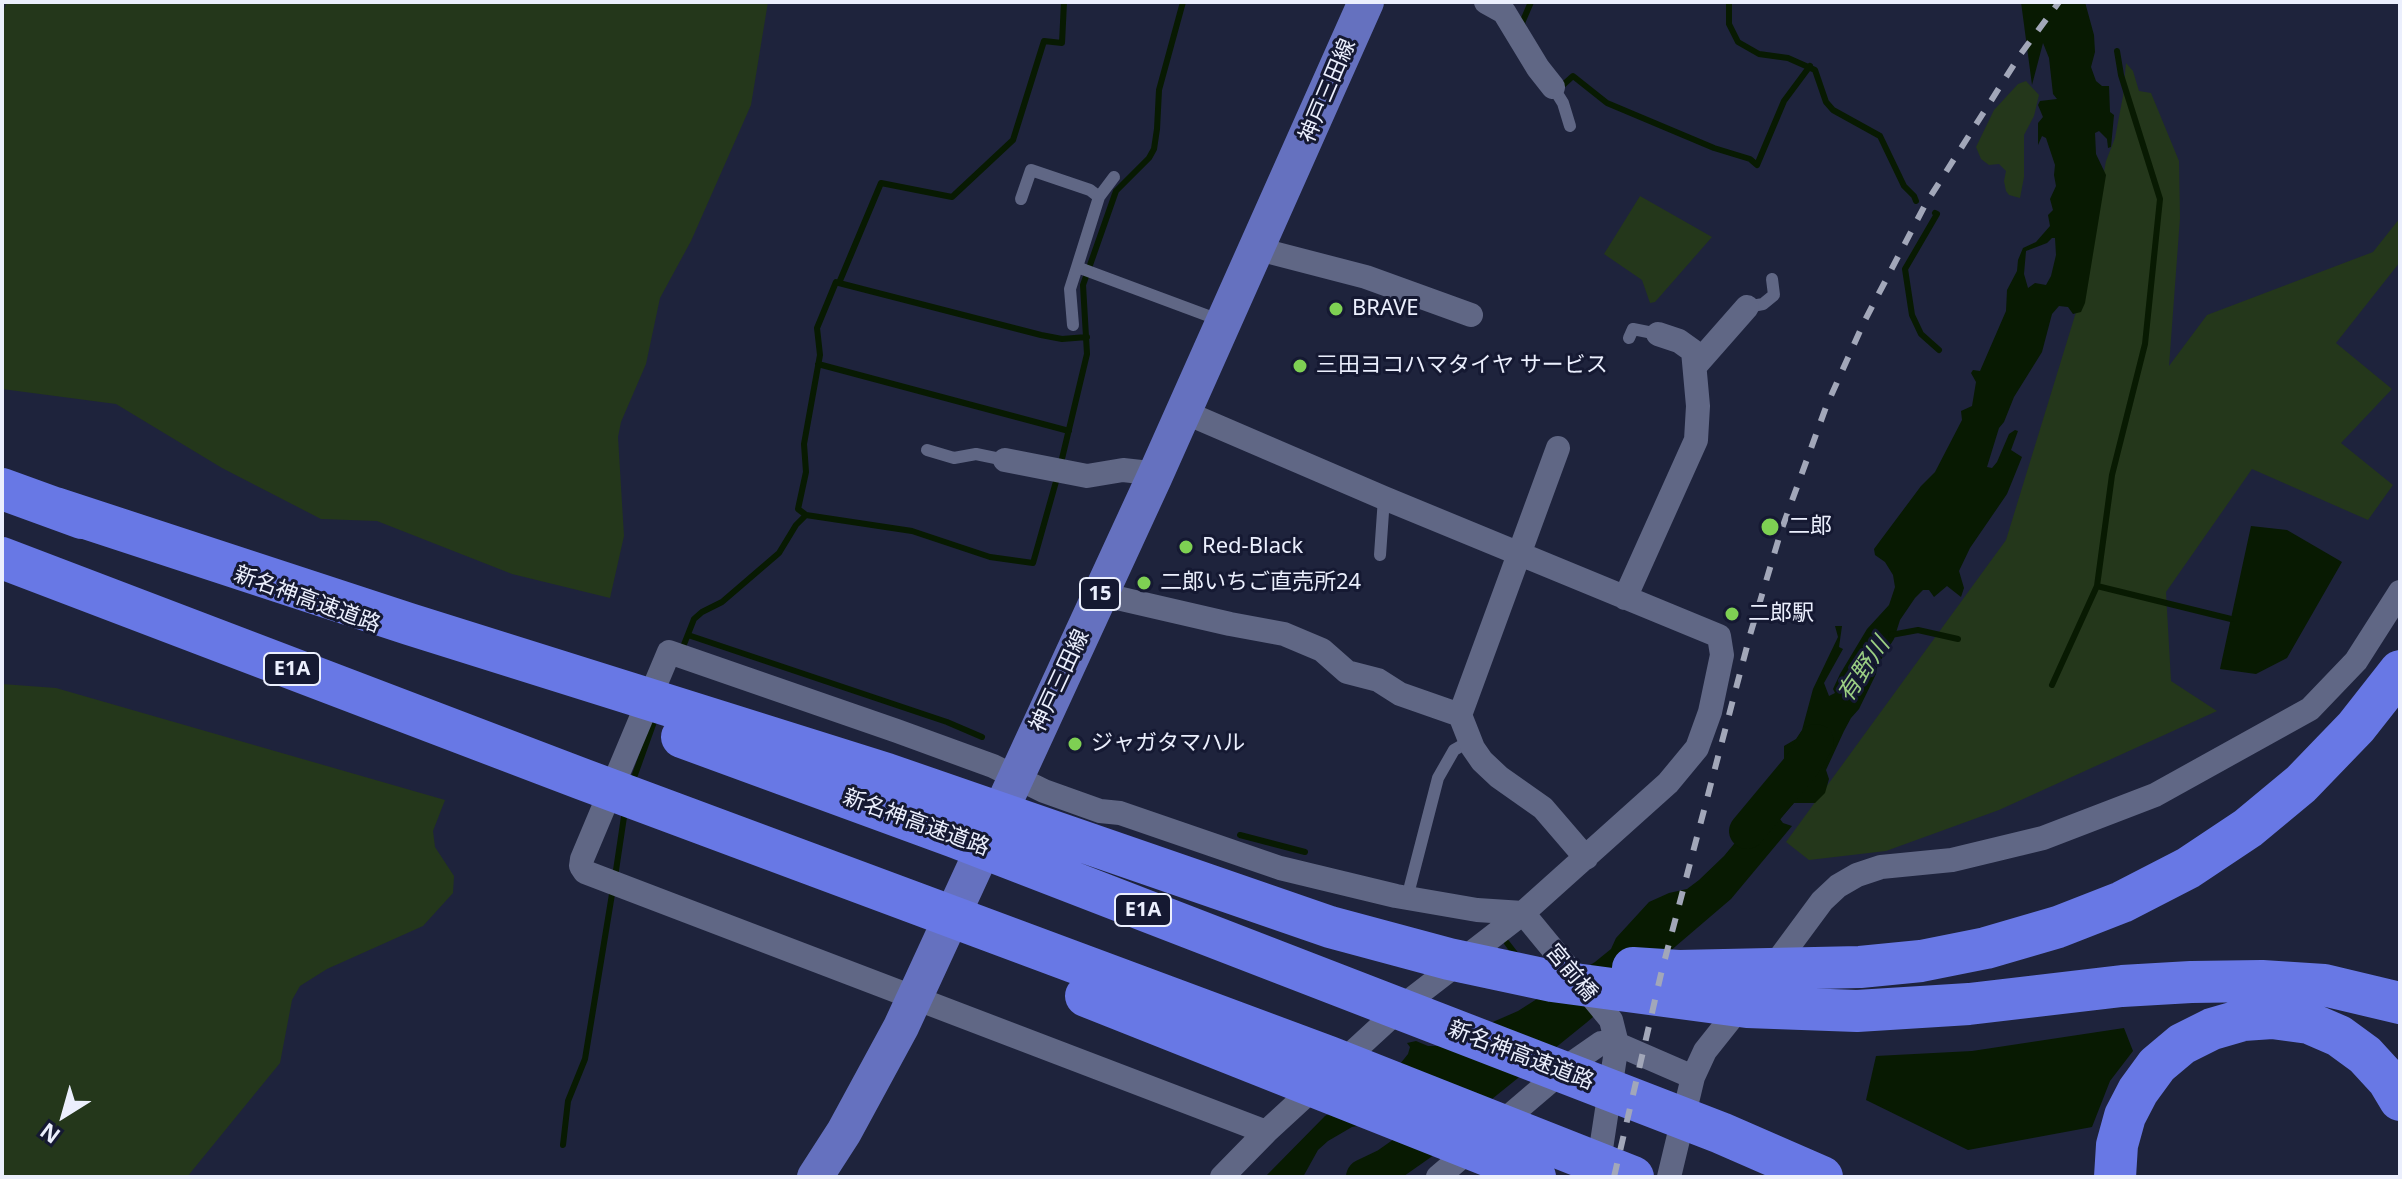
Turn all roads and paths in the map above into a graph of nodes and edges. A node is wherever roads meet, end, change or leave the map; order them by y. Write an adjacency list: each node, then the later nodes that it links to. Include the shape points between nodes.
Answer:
1 (1366, 2): 8 (main road, 神戸三田線 / 15)
2 (1486, 2): 3 (street, via 1504,12)
3 (1553, 87): 4 (lane)
4 (1570, 126)
5 (1114, 177): 6 (lane)
6 (1099, 197): 7 (lane, via 1031,170); 9 (lane)
7 (1021, 199)
8 (1258, 249): 12 (street, via 1366,277); 13 (main road, 神戸三田線 / 15)
9 (1077, 267): 13 (lane); 14 (lane, via 1070,289)
10 (1772, 279): 11 (lane, via 1774,295)
11 (1747, 307): 17 (street)
12 (1471, 315)
13 (1225, 322): 18 (main road, 神戸三田線 / 15)
14 (1073, 325)
15 (1658, 334): 16 (lane, via 1633,329); 17 (street, via 1693,351)
16 (1629, 338)
17 (1696, 365): 30 (street, via 1696,440)
18 (1184, 412): 22 (main road, 神戸三田線 / 15); 24 (street)
19 (1558, 448): 25 (street)
20 (927, 450): 21 (lane, via 954,458 976,454)
21 (1005, 460): 22 (street, via 1087,476 1123,470)
22 (1154, 478): 29 (main road, 神戸三田線 / 15)
23 (2, 489): 32 (highway)
24 (1384, 498): 25 (street); 26 (lane)
25 (1518, 553): 30 (street); 33 (street)
26 (1380, 555)
27 (2, 558): 36 (highway, E1A)
28 (2400, 592): 44 (street, via 2356,661 2310,709 2155,795 2043,838 1952,860 1881,867 1838,886 1721,1028)
29 (1100, 594): 33 (street, via 1284,634 1322,650 1347,672); 35 (main road, 神戸三田線 / 15)
30 (1625, 598): 37 (street, via 1719,636 1722,655 1697,748 1668,783)
31 (2400, 671): 40 (highway, via 2301,784 2188,868 2058,927 1973,951 1860,967 1679,971 1493,953)
32 (567, 684): 40 (highway, via 932,789); 54 (highway, 新名神高速道路 / E1A, via 1721,1133)
33 (1460, 715): 34 (street)
34 (1470, 741): 37 (street, via 1482,761 1543,808); 38 (lane, via 1454,750 1438,778)
35 (1015, 778): 38 (street, via 1280,868); 41 (main road, 神戸三田線 / 15); 41 (street, via 669,652 582,859 585,872)
36 (582, 779): 50 (highway, via 992,958); 52 (highway, E1A, via 1329,1057)
37 (1586, 858): 39 (street)
38 (1407, 898): 39 (street)
39 (1528, 919): 43 (street, 宮前橋, via 1611,1020); 46 (street, via 1404,1005)
40 (1330, 927): 42 (highway, via 1552,981 1747,1007 1857,1011 2122,986 2262,981 2324,985)
41 (914, 999): 46 (street); 47 (main road, 神戸三田線 / 15)
42 (2400, 1003)
43 (1617, 1044): 44 (street); 49 (street, via 1601,1043 1568,1066); 51 (street)
44 (1693, 1077): 53 (street)
45 (2400, 1100): 55 (highway, via 2365,1055 2339,1036 2309,1023 2243,1020 2182,1044 2157,1065 2125,1116)
46 (1266, 1132): 48 (street)
47 (815, 1177)
48 (1222, 1177)
49 (1438, 1177)
50 (1535, 1177)
51 (1597, 1177)
52 (1633, 1177)
53 (1669, 1177)
54 (1822, 1177)
55 (2115, 1177)

